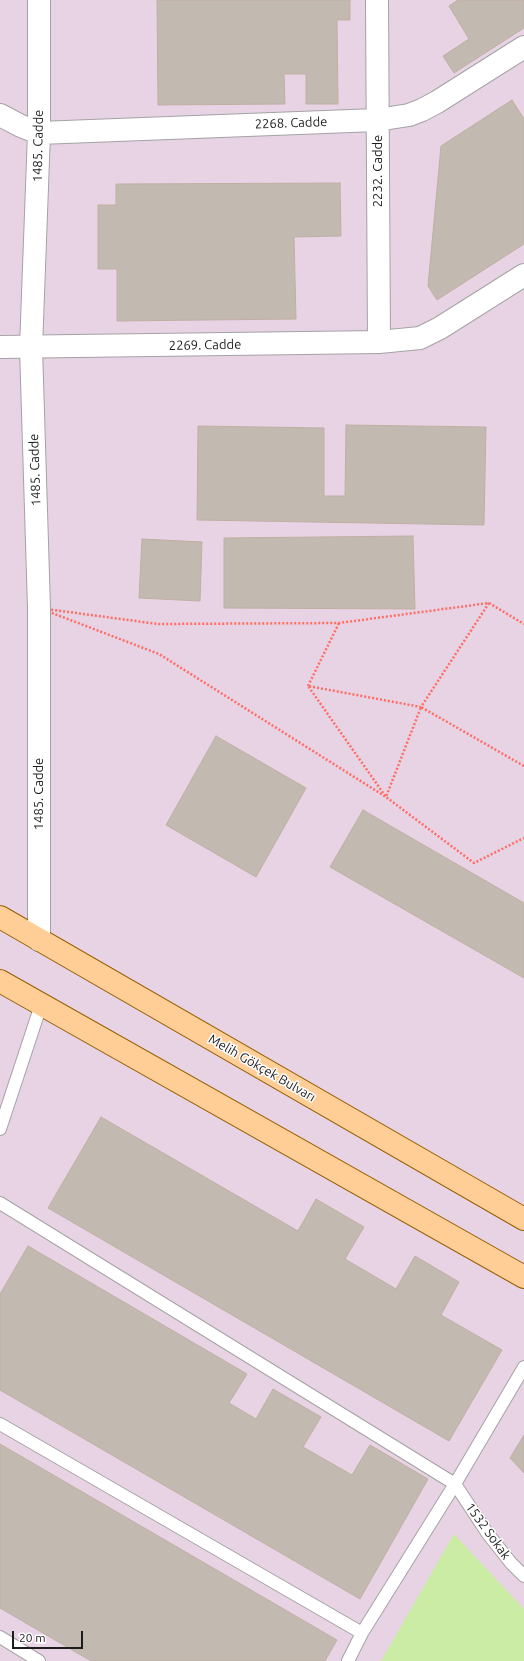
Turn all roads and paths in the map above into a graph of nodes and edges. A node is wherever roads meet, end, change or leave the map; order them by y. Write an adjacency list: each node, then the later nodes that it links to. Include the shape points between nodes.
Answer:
1 (40, 0): 6 (street, 1485. Cadde)
2 (376, 0): 5 (street, 2232. Cadde)
3 (523, 49): 5 (street, 2268. Cadde, via 422,110)
4 (0, 115): 6 (street)
5 (378, 120): 6 (street, 2268. Cadde); 8 (street, 2232. Cadde)
6 (39, 133): 10 (street, 1485. Cadde)
7 (524, 275): 8 (street, 2269. Cadde, via 420,338)
8 (379, 342): 10 (street, 2269. Cadde)
9 (0, 347): 10 (street, 2269. Cadde)
10 (31, 348): 12 (street, 1485. Cadde)
11 (489, 603): 13 (path); 14 (path); 16 (path)
12 (39, 608): 13 (path, via 158,624); 18 (path, via 159,654); 21 (street, 1485. Cadde)
13 (339, 623): 15 (path)
14 (524, 624)
15 (308, 686): 16 (path); 18 (path)
16 (421, 707): 17 (path); 18 (path)
17 (524, 766)
18 (386, 797): 19 (path, via 474,863)
19 (524, 838)
20 (0, 917): 21 (main road, Melih Gökçek Bulvarı)
21 (39, 940): 26 (main road, Melih Gökçek Bulvarı)
22 (0, 981): 23 (main road)
23 (41, 1005): 24 (lane); 27 (main road)
24 (0, 1128)
25 (0, 1203): 30 (lane)
26 (524, 1220)
27 (524, 1277)
28 (524, 1367): 30 (lane)
29 (0, 1424): 32 (lane)
30 (455, 1484): 31 (lane, 1532 Sokak, via 488,1534 511,1564); 32 (lane)
31 (524, 1576)
32 (362, 1633): 35 (lane)
33 (0, 1637): 34 (lane)
34 (39, 1661)
35 (348, 1661)

